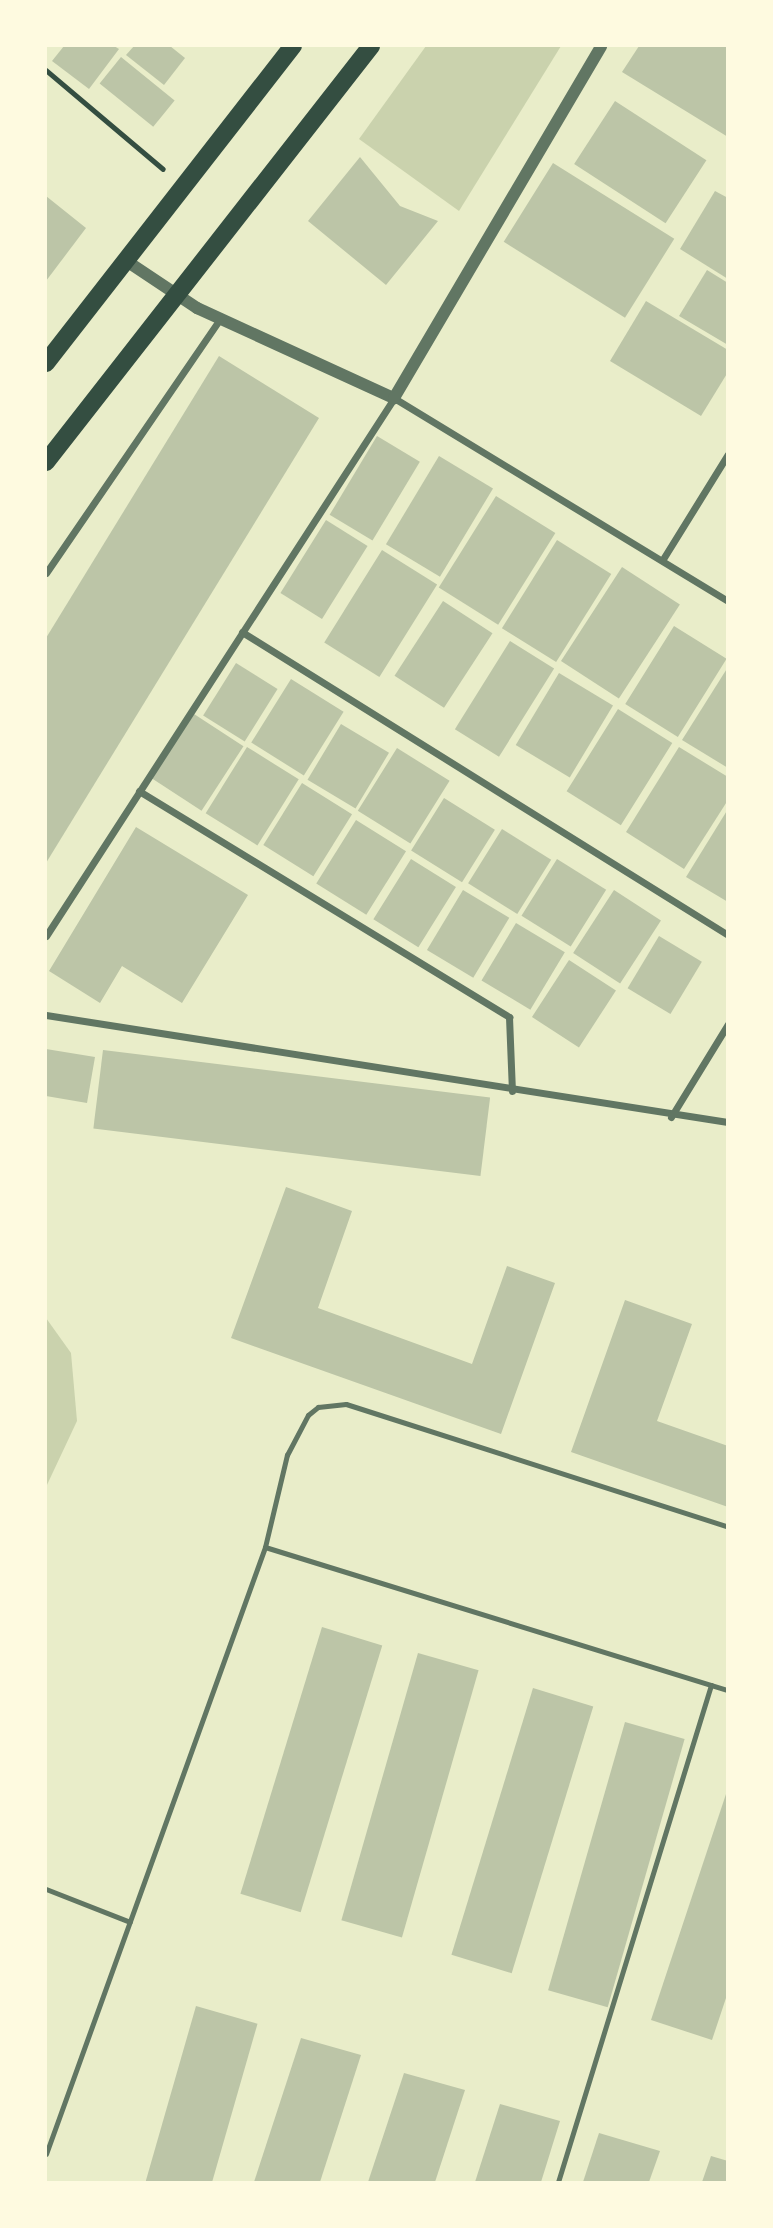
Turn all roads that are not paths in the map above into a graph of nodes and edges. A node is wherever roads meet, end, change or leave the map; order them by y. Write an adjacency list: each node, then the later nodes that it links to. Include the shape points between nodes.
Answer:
1 (293, 46): 4 (main road)
2 (371, 46): 5 (main road)
3 (601, 46): 8 (street)
4 (125, 260): 5 (street); 7 (main road)
5 (172, 292): 6 (street); 10 (main road)
6 (220, 318): 8 (street); 12 (street)
7 (48, 355)
8 (394, 398): 11 (street); 14 (street)
9 (727, 454): 11 (street)
10 (46, 462)
11 (663, 559): 13 (street)
12 (46, 573)
13 (727, 601)
14 (242, 632): 15 (street); 17 (street)
15 (139, 791): 16 (street); 20 (street, via 509,1017)
16 (46, 936)
17 (727, 936)
18 (46, 1015): 20 (street)
19 (727, 1024): 21 (street)
20 (512, 1091): 21 (street)
21 (671, 1116): 22 (street)
22 (727, 1122)
23 (727, 1527): 24 (lane, via 346,1404 318,1407 308,1415 287,1455)
24 (265, 1547): 25 (lane); 28 (lane)
25 (711, 1685): 26 (lane); 30 (lane)
26 (727, 1690)
27 (46, 1889): 28 (lane)
28 (130, 1922): 29 (lane)
29 (46, 2154)
30 (558, 2182)

